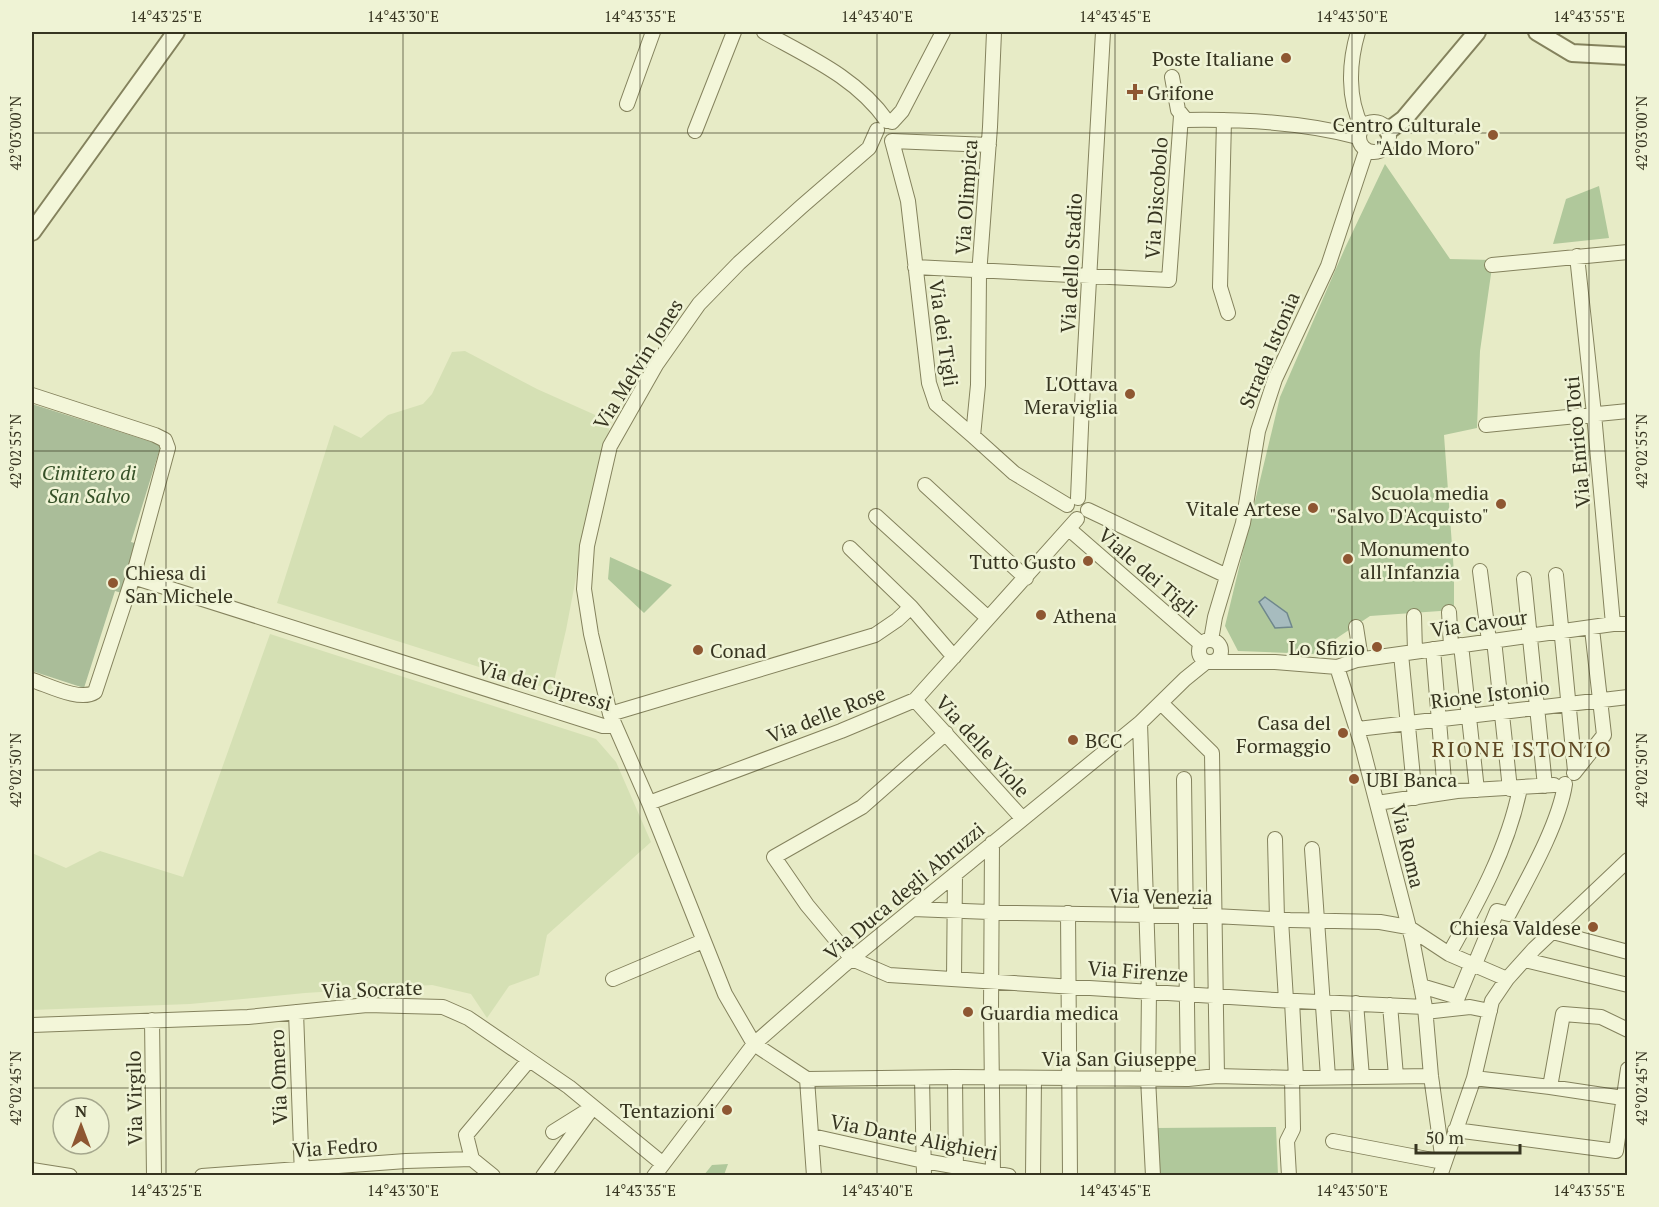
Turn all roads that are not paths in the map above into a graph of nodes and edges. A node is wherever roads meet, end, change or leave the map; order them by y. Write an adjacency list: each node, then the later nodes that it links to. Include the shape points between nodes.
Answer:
1 (176, 32): 24 (street)
2 (653, 32): 13 (street)
3 (734, 32): 17 (street)
4 (764, 32): 16 (street, via 852,83 877,106)
5 (943, 32): 16 (street, via 902,111)
6 (994, 32): 21 (street, Via Olimpica)
7 (1103, 32): 30 (street, Via dello Stadio)
8 (1358, 32): 19 (street, via 1351,71)
9 (1477, 32): 18 (street, via 1404,119)
10 (1538, 32): 11 (street, via 1572,53)
11 (1628, 56)
12 (1172, 77): 14 (street)
13 (627, 104)
14 (1181, 116): 15 (street, via 1186,120); 30 (street, Via Discobolo, via 1169,280)
15 (1224, 120): 19 (street); 31 (street, via 1220,287)
16 (886, 124): 20 (street, via 898,134); 22 (street, Via Melvin Jones)
17 (695, 131)
18 (1388, 131): 19 (street, via 1374,122); 23 (street, via 1389,141 1384,149)
19 (1360, 132): 23 (street)
20 (889, 141): 21 (street); 22 (street); 28 (street, Via dei Tigli, via 908,201)
21 (988, 145): 29 (street, Via Olimpica)
22 (869, 148): 77 (street, Via Melvin Jones, via 765,239 699,304 656,365 610,446 587,546 584,589)
23 (1366, 151): 44 (street, Strada Istonia, via 1328,266 1275,379 1258,431 1243,523)
24 (32, 232)
25 (1628, 252): 26 (street)
26 (1577, 256): 27 (street); 34 (street, Via Enrico Toti)
27 (1492, 265)
28 (915, 267): 29 (street, Via Discobolo); 36 (street, Via dei Tigli, via 932,395 936,404)
29 (980, 271): 30 (street, Via Discobolo); 36 (street, Via Olimpica)
30 (1089, 276): 38 (street, Via dello Stadio)
31 (1228, 313)
32 (32, 395): 45 (street, via 165,440 168,448)
33 (1628, 411): 34 (street)
34 (1594, 414): 35 (street); 52 (street, Via Enrico Toti)
35 (1486, 425)
36 (973, 436): 38 (street, Via dei Tigli, via 1014,472)
37 (926, 485): 46 (street)
38 (1073, 501): 40 (street, via 1068,514); 40 (street, via 1085,501)
39 (876, 516): 51 (street)
40 (1078, 519): 44 (street); 46 (street, Via delle Rose); 59 (street, Viale dei Tigli)
41 (850, 548): 48 (street)
42 (1480, 571): 58 (street)
43 (1556, 575): 56 (street)
44 (1227, 576): 59 (street, Strada Istonia)
45 (133, 577): 67 (street, via 95,692 76,695); 77 (street, Via dei Cipressi, via 603,726)
46 (1026, 578): 51 (street, Via delle Rose)
47 (1524, 579): 57 (street)
48 (911, 607): 63 (street); 77 (street, via 874,635)
49 (1449, 612): 60 (street)
50 (1414, 616): 62 (street)
51 (988, 618): 63 (street, Via delle Rose)
52 (1613, 624): 53 (street, Via Cavour); 55 (street, Via Cavour)
53 (1628, 624)
54 (1356, 627): 64 (street)
55 (1592, 629): 56 (street, Via Cavour); 70 (street)
56 (1562, 632): 57 (street, Via Cavour); 72 (street)
57 (1530, 636): 58 (street, Via Cavour); 73 (street)
58 (1491, 641): 60 (street, Via Cavour); 74 (street)
59 (1206, 642): 65 (street, via 1199,654); 65 (street, via 1217,643 1221,649 1219,658)
60 (1456, 646): 61 (street, Via Cavour); 75 (street)
61 (1433, 649): 62 (street, Via Cavour); 76 (street)
62 (1408, 652): 64 (street, Via Cavour); 79 (street)
63 (954, 657): 69 (street, Via delle Rose)
64 (1361, 659): 66 (street, Via Cavour)
65 (1210, 662): 66 (street); 71 (street, Via Duca degli Abruzzi, via 1185,679)
66 (1337, 667): 80 (street, Via Roma)
67 (32, 680)
68 (1628, 697): 70 (street, Rione Istonio)
69 (915, 700): 81 (street, Via delle Viole); 90 (street, Via delle Rose)
70 (1600, 700): 72 (street, Rione Istonio); 82 (street, via 1604,735)
71 (1161, 703): 78 (street, Via Duca degli Abruzzi); 104 (street, via 1212,753)
72 (1568, 704): 73 (street, Rione Istonio); 82 (street)
73 (1537, 708): 74 (street, Rione Istonio); 85 (street)
74 (1502, 712): 75 (street, Rione Istonio); 86 (street)
75 (1470, 716): 76 (street, Rione Istonio); 87 (street)
76 (1440, 719): 79 (street, Rione Istonio); 88 (street)
77 (612, 720): 90 (street, Via dei Cipressi)
78 (1140, 723): 92 (street, Via Duca degli Abruzzi); 102 (street)
79 (1408, 723): 80 (street, Rione Istonio); 89 (street)
80 (1358, 729): 91 (street, Via Roma)
81 (946, 733): 92 (street, Via delle Viole); 112 (street, via 862,807 774,857)
82 (1575, 771): 84 (street)
83 (1184, 779): 103 (street)
84 (1565, 784): 85 (street); 114 (street, via 1563,799 1533,870 1509,914 1497,911)
85 (1545, 786): 86 (street)
86 (1515, 789): 87 (street); 111 (street, via 1514,818 1489,878)
87 (1477, 790): 88 (street)
88 (1445, 793): 89 (street)
89 (1415, 798): 91 (street)
90 (649, 802): 109 (street, Via dei Cipressi)
91 (1377, 803): 107 (street, Via Roma)
92 (1022, 818): 94 (street, Via Duca degli Abruzzi)
93 (1275, 839): 105 (street)
94 (992, 843): 97 (street, Via Duca degli Abruzzi); 100 (street)
95 (1312, 849): 106 (street)
96 (1628, 860): 108 (street)
97 (954, 874): 98 (street, Via Duca degli Abruzzi); 99 (street)
98 (913, 909): 99 (street, Via Venezia); 112 (street, Via Duca degli Abruzzi)
99 (954, 910): 100 (street, Via Venezia); 117 (street)
100 (992, 912): 101 (street, Via Venezia); 118 (street)
101 (1068, 914): 102 (street, Via Venezia); 120 (street)
102 (1146, 916): 103 (street, Via Venezia); 122 (street)
103 (1186, 916): 104 (street, Via Venezia); 123 (street)
104 (1214, 916): 105 (street, Via Venezia); 124 (street)
105 (1279, 920): 106 (street, Via Venezia); 125 (street)
106 (1318, 921): 107 (street, Via Venezia, via 1380,922); 126 (street)
107 (1408, 927): 111 (street); 121 (street, Via Roma)
108 (1553, 932): 110 (street); 113 (street)
109 (703, 940): 115 (street); 136 (street, Via dei Cipressi, via 725,994)
110 (1628, 952)
111 (1449, 954): 114 (street)
112 (852, 959): 117 (street, Via Firenze, via 889,975); 136 (street, Via Duca degli Abruzzi)
113 (1525, 960): 116 (street); 119 (street)
114 (1474, 963): 116 (street); 127 (street)
115 (612, 979)
116 (1507, 979): 131 (street)
117 (954, 980): 118 (street, Via Firenze)
118 (992, 982): 120 (street, Via Firenze); 146 (street)
119 (1628, 985)
120 (1069, 986): 122 (street, Via Firenze); 148 (street)
121 (1421, 986): 127 (street); 130 (street, Via Roma)
122 (1149, 991): 123 (street, Via Firenze); 149 (street)
123 (1187, 994): 124 (street, Via Firenze); 153 (street)
124 (1215, 995): 125 (street, Via Firenze); 139 (street)
125 (1289, 1000): 126 (street, Via Firenze); 150 (street)
126 (1323, 1002): 128 (street, Via Firenze); 143 (street)
127 (1459, 1002): 130 (street, Via Firenze); 131 (street)
128 (1356, 1003): 129 (street, Via Firenze); 144 (street)
129 (1390, 1005): 130 (street, Via Firenze); 140 (street)
130 (1425, 1009): 141 (street, Via Roma)
131 (1490, 1011): 151 (street)
132 (296, 1012): 133 (street, Via Socrate); 137 (street, Via Socrate, via 367,1005 443,1007 468,1018); 167 (street, Via Omero)
133 (152, 1020): 134 (street, Via Socrate); 170 (street, Via Virgilo)
134 (32, 1026)
135 (1628, 1030): 154 (street, via 1601,1017 1563,1014)
136 (754, 1044): 152 (street); 163 (street, Via Duca degli Abruzzi)
137 (529, 1060): 156 (street, Via Socrate); 161 (street, via 466,1135)
138 (1628, 1069): 155 (street)
139 (1217, 1076): 150 (street, Via San Giuseppe); 153 (street, Via San Giuseppe)
140 (1396, 1076): 141 (street, Via San Giuseppe); 144 (street, Via San Giuseppe)
141 (1431, 1076): 164 (street, Via Roma)
142 (955, 1077): 145 (street, Via San Giuseppe); 146 (street, Via San Giuseppe); 166 (street)
143 (1328, 1077): 144 (street, Via San Giuseppe); 150 (street, Via San Giuseppe)
144 (1362, 1077)
145 (922, 1078): 152 (street, Via San Giuseppe); 162 (street)
146 (992, 1078): 147 (street, Via San Giuseppe); 168 (street)
147 (1034, 1078): 148 (street, Via San Giuseppe); 178 (street)
148 (1069, 1078): 149 (street, Via San Giuseppe); 179 (street)
149 (1148, 1078): 153 (street, Via San Giuseppe); 180 (street)
150 (1294, 1078): 181 (street, via 1293,1129 1287,1141)
151 (1474, 1078): 154 (street); 157 (street)
152 (807, 1079): 159 (street)
153 (1188, 1079)
154 (1550, 1087): 155 (street)
155 (1623, 1098): 157 (street, via 1616,1151)
156 (593, 1107): 158 (street); 163 (street, Via Socrate); 173 (street)
157 (1455, 1130): 164 (street)
158 (553, 1132)
159 (812, 1136): 162 (street, Via Dante Alighieri); 175 (street)
160 (1333, 1141): 164 (street)
161 (472, 1159): 167 (street, Via Fedro, via 406,1161); 172 (street)
162 (924, 1161): 166 (street, Via Dante Alighieri); 176 (street)
163 (663, 1164): 174 (street, Via Duca degli Abruzzi)
164 (1441, 1169)
165 (32, 1170): 169 (street)
166 (956, 1171): 168 (street, Via Dante Alighieri)
167 (301, 1173): 171 (street, Via Fedro, via 243,1171)
168 (993, 1173): 177 (street, Via Dante Alighieri)
169 (70, 1176)
170 (154, 1176)
171 (202, 1176)
172 (493, 1176)
173 (543, 1176)
174 (654, 1176)
175 (814, 1176)
176 (924, 1176)
177 (1009, 1176)
178 (1034, 1176)
179 (1070, 1176)
180 (1153, 1176)
181 (1289, 1176)

